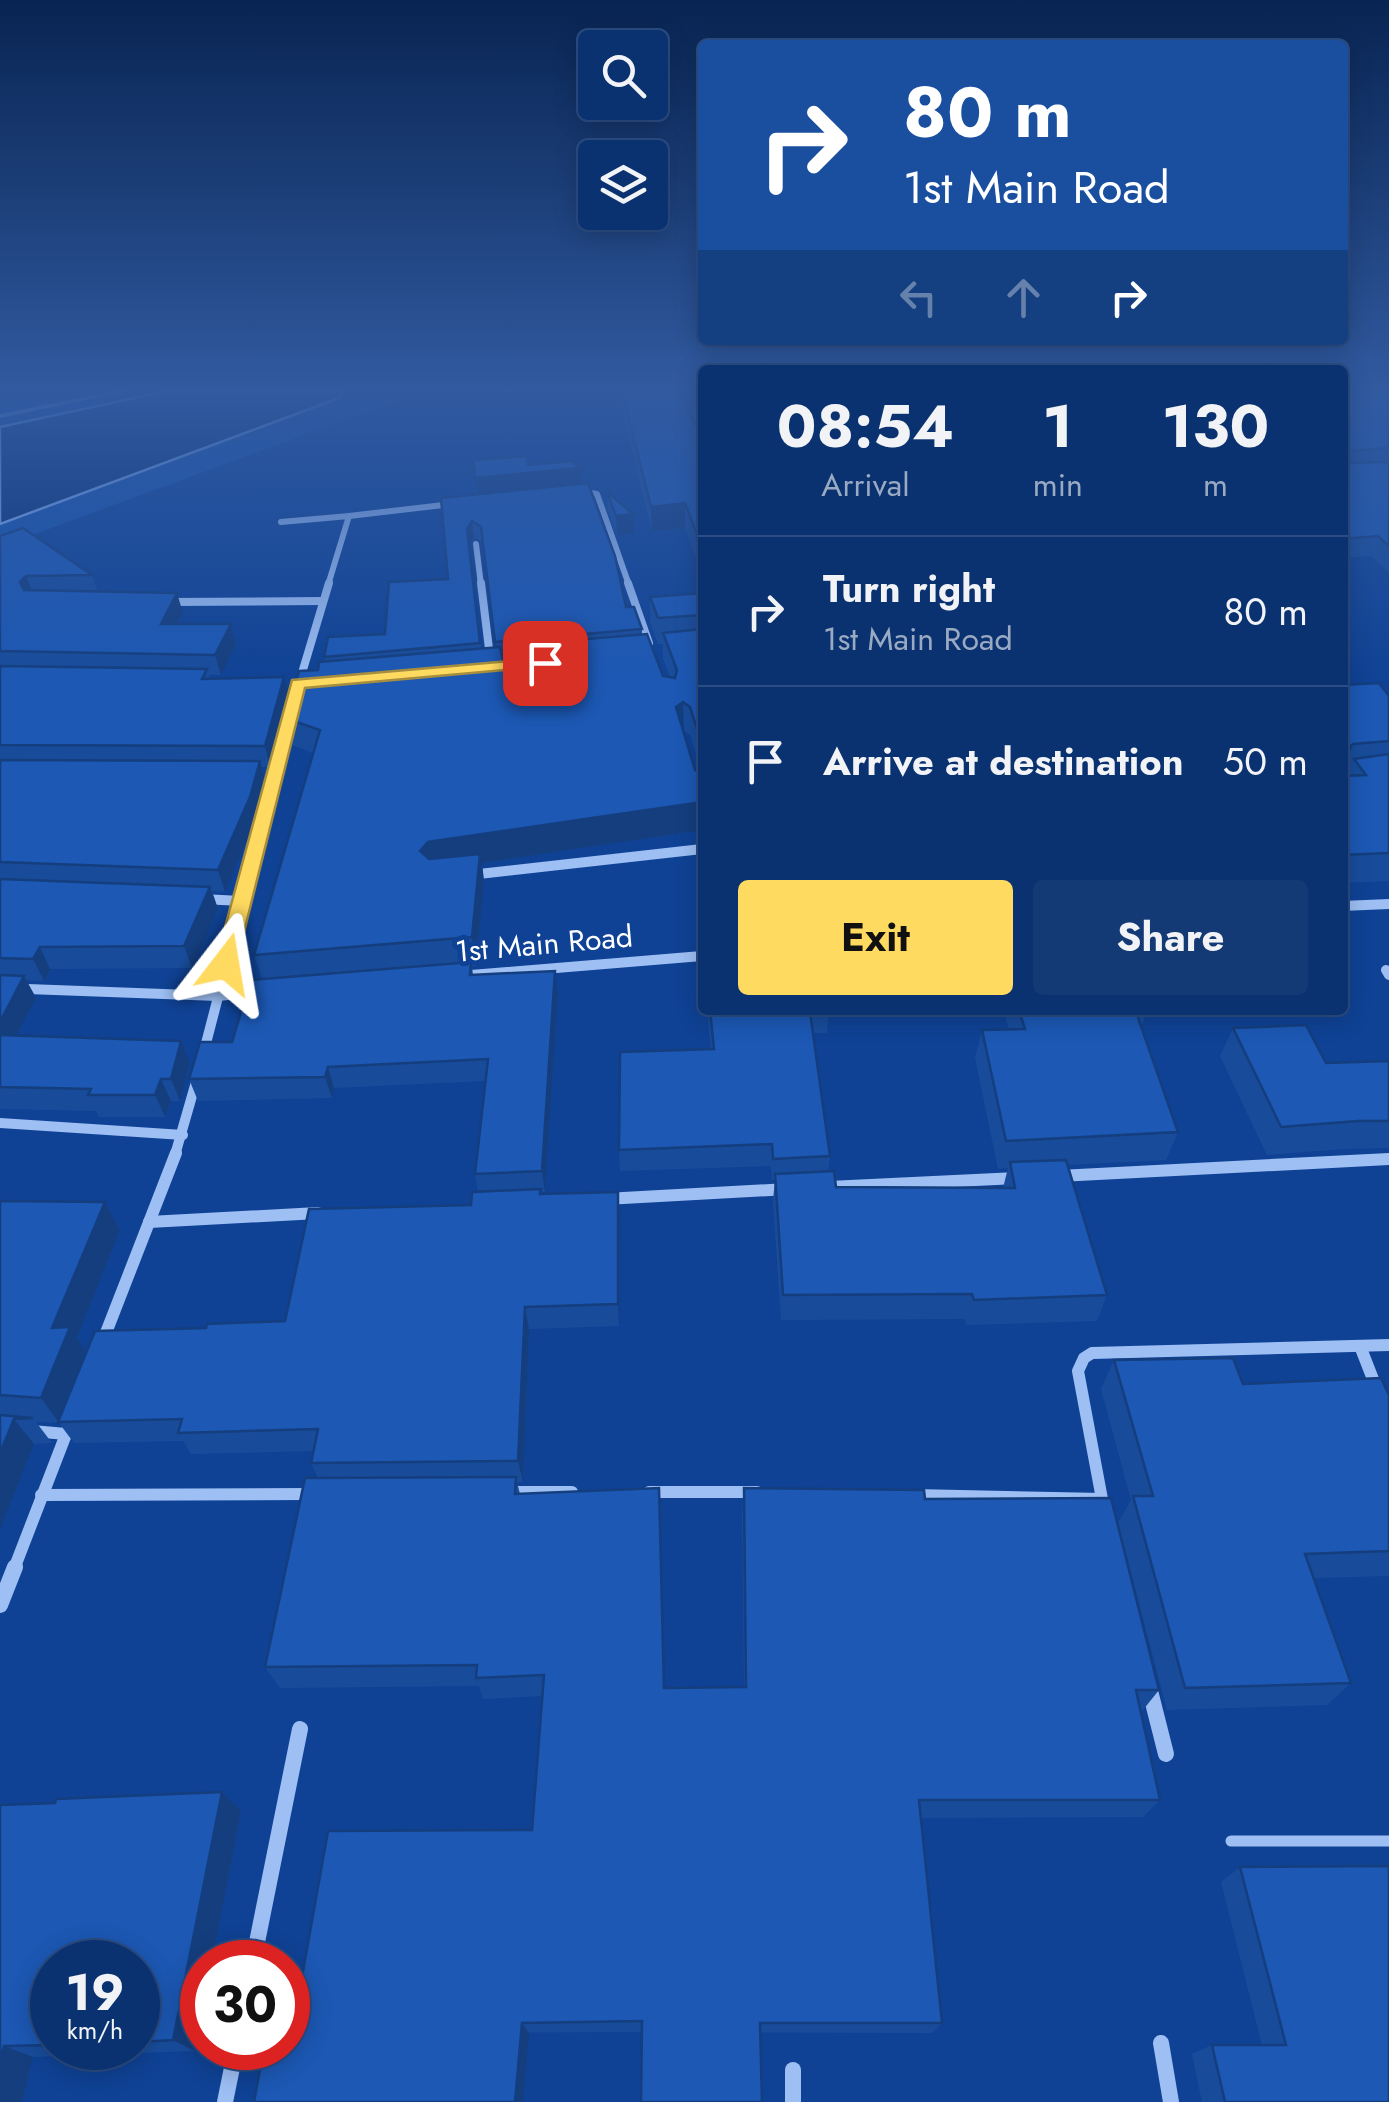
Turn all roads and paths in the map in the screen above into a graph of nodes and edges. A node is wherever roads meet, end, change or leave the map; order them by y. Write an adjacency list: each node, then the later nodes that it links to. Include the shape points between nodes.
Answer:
1 (560, 493): 8 (street, via 597,494)
2 (464, 503): 3 (street)
3 (349, 516): 4 (street); 6 (street)
4 (281, 522)
5 (476, 544): 10 (street, via 491,668)
6 (323, 600): 7 (street); 13 (street)
7 (150, 602)
8 (652, 653)
9 (527, 665): 10 (street)
10 (509, 666): 14 (street)
11 (318, 682): 13 (street)
12 (278, 684): 13 (street)
13 (298, 684): 16 (street)
14 (522, 724)
15 (255, 775): 16 (street)
16 (275, 775): 20 (street)
17 (698, 850): 18 (street)
18 (453, 877)
19 (186, 899): 20 (street)
20 (241, 901): 27 (street)
21 (1389, 904): 22 (street)
22 (1348, 906)
23 (698, 956): 24 (street, 1st Main Road)
24 (450, 976)
25 (0, 988): 27 (street)
26 (276, 991): 27 (street)
27 (218, 996): 29 (street)
28 (0, 1123): 29 (street)
29 (183, 1135): 37 (street)
30 (1389, 1159): 31 (street)
31 (1054, 1176)
32 (1035, 1177): 33 (street)
33 (818, 1188)
34 (799, 1189): 35 (street)
35 (582, 1200)
36 (326, 1213): 37 (street)
37 (149, 1222): 40 (street)
38 (1360, 1346): 39 (street); 41 (street); 52 (street, via 1084,1358 1078,1371)
39 (1389, 1346)
40 (94, 1363)
41 (1382, 1400)
42 (73, 1416): 44 (street)
43 (16, 1430): 44 (street)
44 (66, 1434): 51 (street)
45 (496, 1492): 46 (street)
46 (594, 1492)
47 (634, 1492): 48 (street)
48 (772, 1492)
49 (337, 1494): 51 (street)
50 (908, 1495): 52 (street)
51 (40, 1496): 54 (street)
52 (1102, 1499): 53 (street)
53 (1107, 1517)
54 (0, 1605)
55 (1143, 1663): 57 (street)
56 (300, 1729): 60 (street)
57 (1166, 1754)
58 (1231, 1840): 59 (lane)
59 (1389, 1840)
60 (257, 1940)
61 (1161, 2043): 66 (street)
62 (232, 2070): 64 (street)
63 (793, 2070): 65 (street)
64 (225, 2102)
65 (793, 2102)
66 (1171, 2102)

